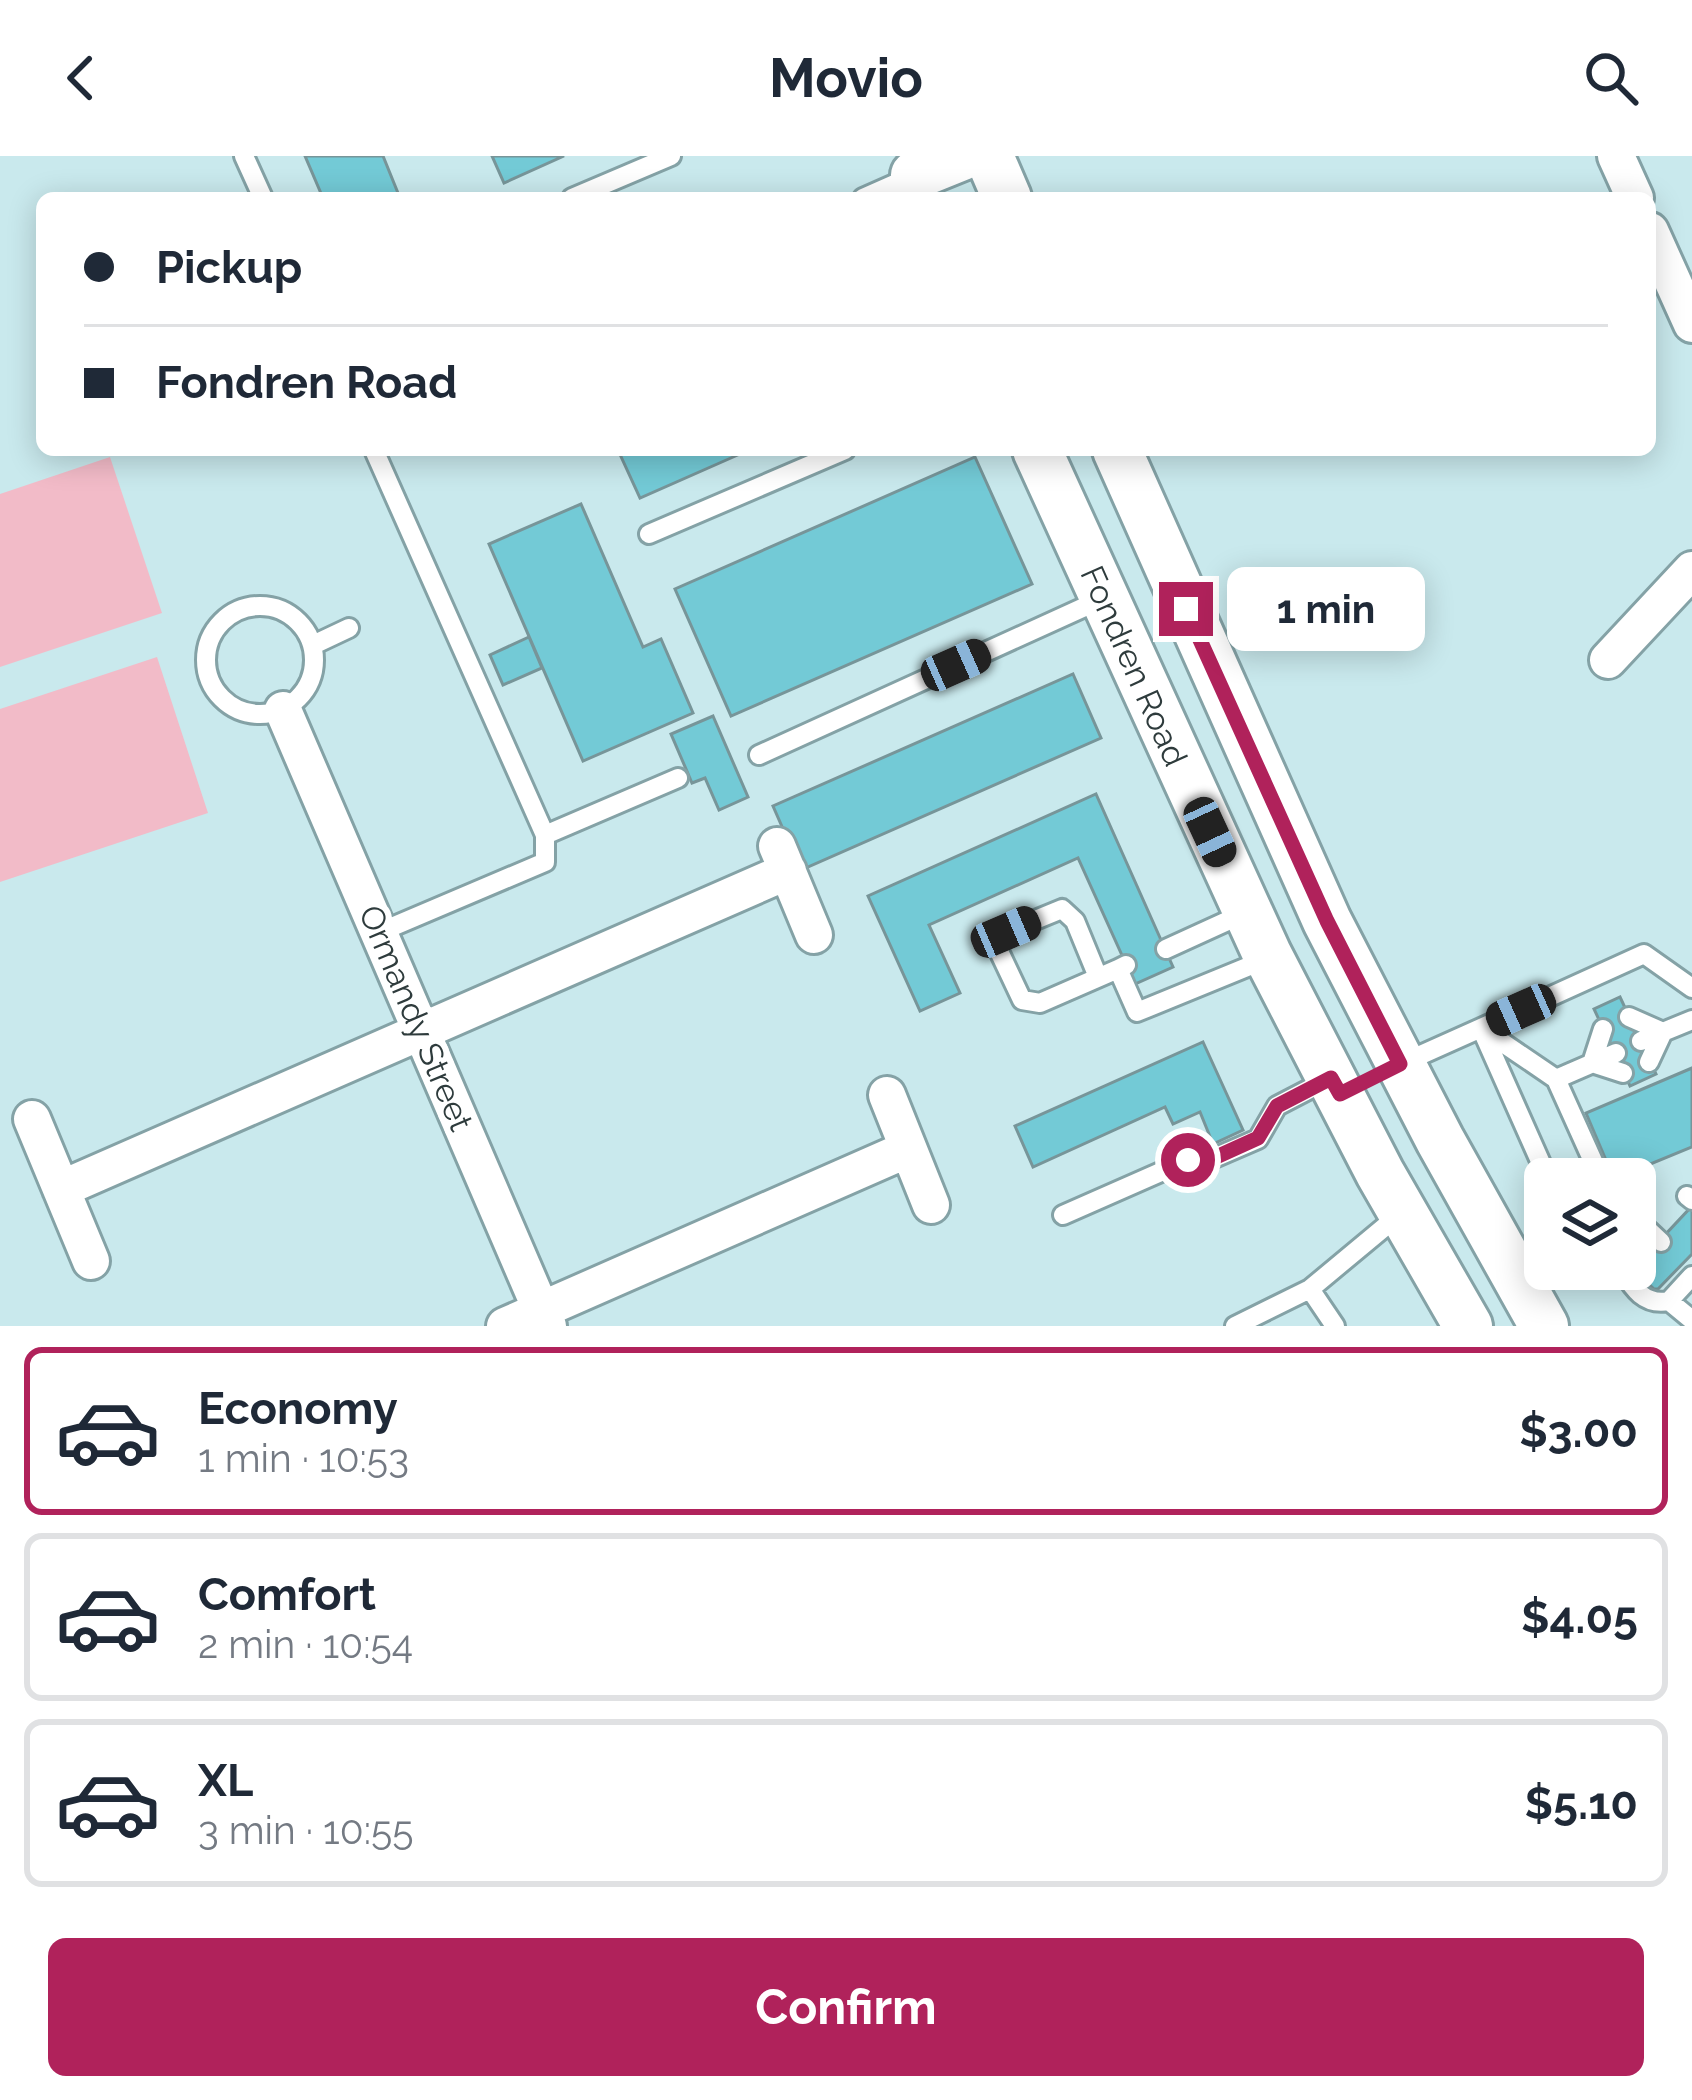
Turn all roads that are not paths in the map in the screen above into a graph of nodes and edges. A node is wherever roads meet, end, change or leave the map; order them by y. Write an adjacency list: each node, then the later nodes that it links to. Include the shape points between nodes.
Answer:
1 (244, 156): 7 (lane)
2 (671, 156): 8 (lane)
3 (962, 156): 6 (main road)
4 (989, 156): 10 (main road)
5 (1616, 156): 11 (street)
6 (916, 176): 9 (lane)
7 (259, 192)
8 (586, 192)
9 (877, 192)
10 (1004, 192)
11 (1632, 192)
12 (1656, 244): 13 (street)
13 (1692, 324)
14 (377, 456): 28 (lane)
15 (831, 456): 18 (lane)
16 (1040, 456): 21 (main road, Fondren Road)
17 (1120, 456): 20 (main road)
18 (649, 533)
19 (1692, 570): 24 (street)
20 (1186, 609): 21 (main road); 45 (main road)
21 (1112, 620): 26 (lane); 29 (main road, Fondren Road)
22 (349, 628): 23 (lane)
23 (313, 645): 25 (lane, via 309,686); 25 (lane, via 296,619 262,606 227,617 207,647 220,698 249,714)
24 (1608, 659)
25 (283, 710): 30 (street, Ormandy Street)
26 (759, 755)
27 (678, 778): 28 (lane)
28 (545, 835): 30 (lane, via 545,862)
29 (1247, 912): 32 (lane); 33 (main road, Fondren Road)
30 (380, 932): 40 (street, Ormandy Street)
31 (814, 935): 40 (street, via 783,859)
32 (1166, 949)
33 (1269, 958): 34 (lane, via 1138,1012 1122,967); 49 (main road, Fondren Road)
34 (1098, 977): 34 (lane, via 1040,1003 1022,1000 997,947 1006,932 1062,909)
35 (1692, 988): 38 (lane, via 1644,954)
36 (1629, 1017): 41 (lane)
37 (1692, 1020): 41 (lane)
38 (1481, 1028): 45 (lane); 48 (lane); 53 (lane)
39 (1604, 1029): 46 (lane)
40 (419, 1032): 55 (street); 66 (street, Ormandy Street)
41 (1663, 1032): 42 (lane); 44 (lane)
42 (1641, 1041)
43 (1616, 1053): 46 (lane)
44 (1649, 1062)
45 (1400, 1064): 49 (main road); 72 (main road)
46 (1592, 1064): 47 (lane); 48 (lane)
47 (1624, 1072)
48 (1556, 1078): 54 (lane)
49 (1336, 1086): 57 (main road, Fondren Road); 58 (lane, via 1277,1106 1258,1138)
50 (887, 1095): 52 (street)
51 (32, 1118): 55 (street)
52 (908, 1149): 56 (street); 66 (street)
53 (1539, 1158)
54 (1592, 1158)
55 (62, 1189): 61 (street)
56 (931, 1205)
57 (1402, 1211): 63 (lane); 71 (main road, Fondren Road)
58 (1063, 1214)
59 (1656, 1237): 60 (lane)
60 (1661, 1242)
61 (91, 1261)
62 (1690, 1271): 65 (lane)
63 (1310, 1289): 69 (lane); 70 (lane)
64 (1636, 1290): 65 (lane, via 1655,1304)
65 (1669, 1301): 67 (lane)
66 (545, 1318): 68 (street)
67 (1692, 1320)
68 (505, 1326)
69 (1235, 1326)
70 (1334, 1326)
71 (1468, 1326)
72 (1544, 1326)

